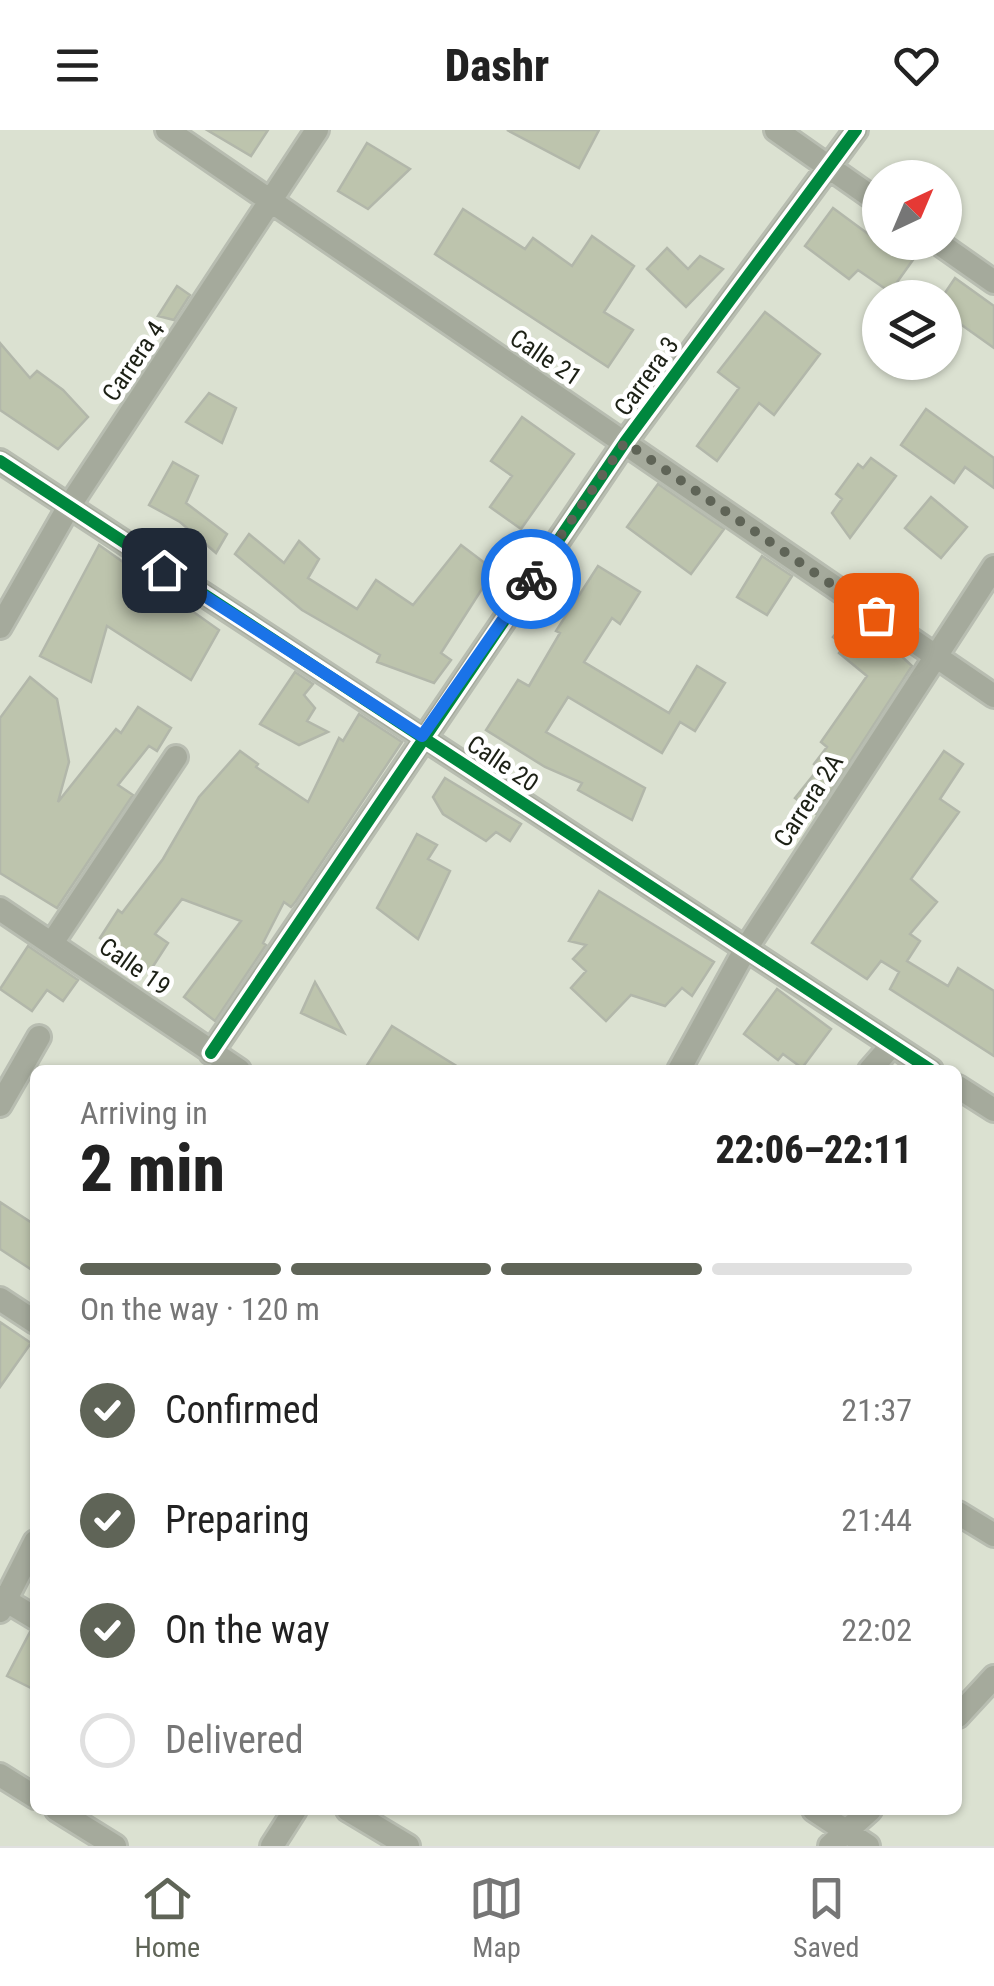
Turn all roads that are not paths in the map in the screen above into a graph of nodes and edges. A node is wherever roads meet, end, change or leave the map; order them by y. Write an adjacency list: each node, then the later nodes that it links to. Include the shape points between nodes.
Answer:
1 (167, 130): 7 (street, Calle 21)
2 (317, 130): 7 (street, Carrera 4)
3 (776, 130): 5 (street)
4 (856, 130): 5 (street, Carrera 3)
5 (828, 167): 6 (street); 10 (street, Carrera 3)
6 (862, 191)
7 (270, 204): 10 (street, Calle 21); 12 (street, Carrera 4)
8 (962, 260): 9 (street)
9 (994, 282)
10 (625, 442): 15 (street, Calle 21); 17 (street, Carrera 3)
11 (0, 461): 12 (street, Calle 20)
12 (68, 508): 14 (street, Carrera 4); 17 (street, Calle 20)
13 (994, 566): 15 (street, Carrera 2A)
14 (0, 627)
15 (939, 658): 16 (street, Calle 21); 21 (street, Carrera 2A)
16 (994, 696)
17 (422, 736): 21 (street, Calle 20); 24 (street, Carrera 3)
18 (176, 757): 20 (street)
19 (0, 909): 20 (street, Calle 19)
20 (52, 943): 24 (street, Calle 19)
21 (745, 950): 23 (street, Calle 20); 26 (street, Carrera 2A)
22 (39, 1037): 30 (street)
23 (892, 1044): 27 (street); 28 (street, Calle 20)
24 (211, 1052): 25 (street, Calle 19)
25 (231, 1065)
26 (682, 1065)
27 (874, 1065)
28 (924, 1065)
29 (962, 1090): 31 (street)
30 (0, 1105)
31 (994, 1110)
32 (0, 1299): 33 (street)
33 (30, 1319)
34 (962, 1515): 35 (street)
35 (994, 1535)
36 (30, 1551): 37 (street)
37 (2, 1602): 38 (street)
38 (30, 1616)
39 (994, 1676): 40 (street)
40 (962, 1712)
41 (0, 1775): 42 (street)
42 (30, 1793)
43 (65, 1815): 49 (street)
44 (292, 1815): 50 (street)
45 (356, 1815): 51 (street)
46 (820, 1815): 48 (street)
47 (867, 1815): 48 (street)
48 (849, 1841)
49 (115, 1846)
50 (272, 1846)
51 (408, 1846)

